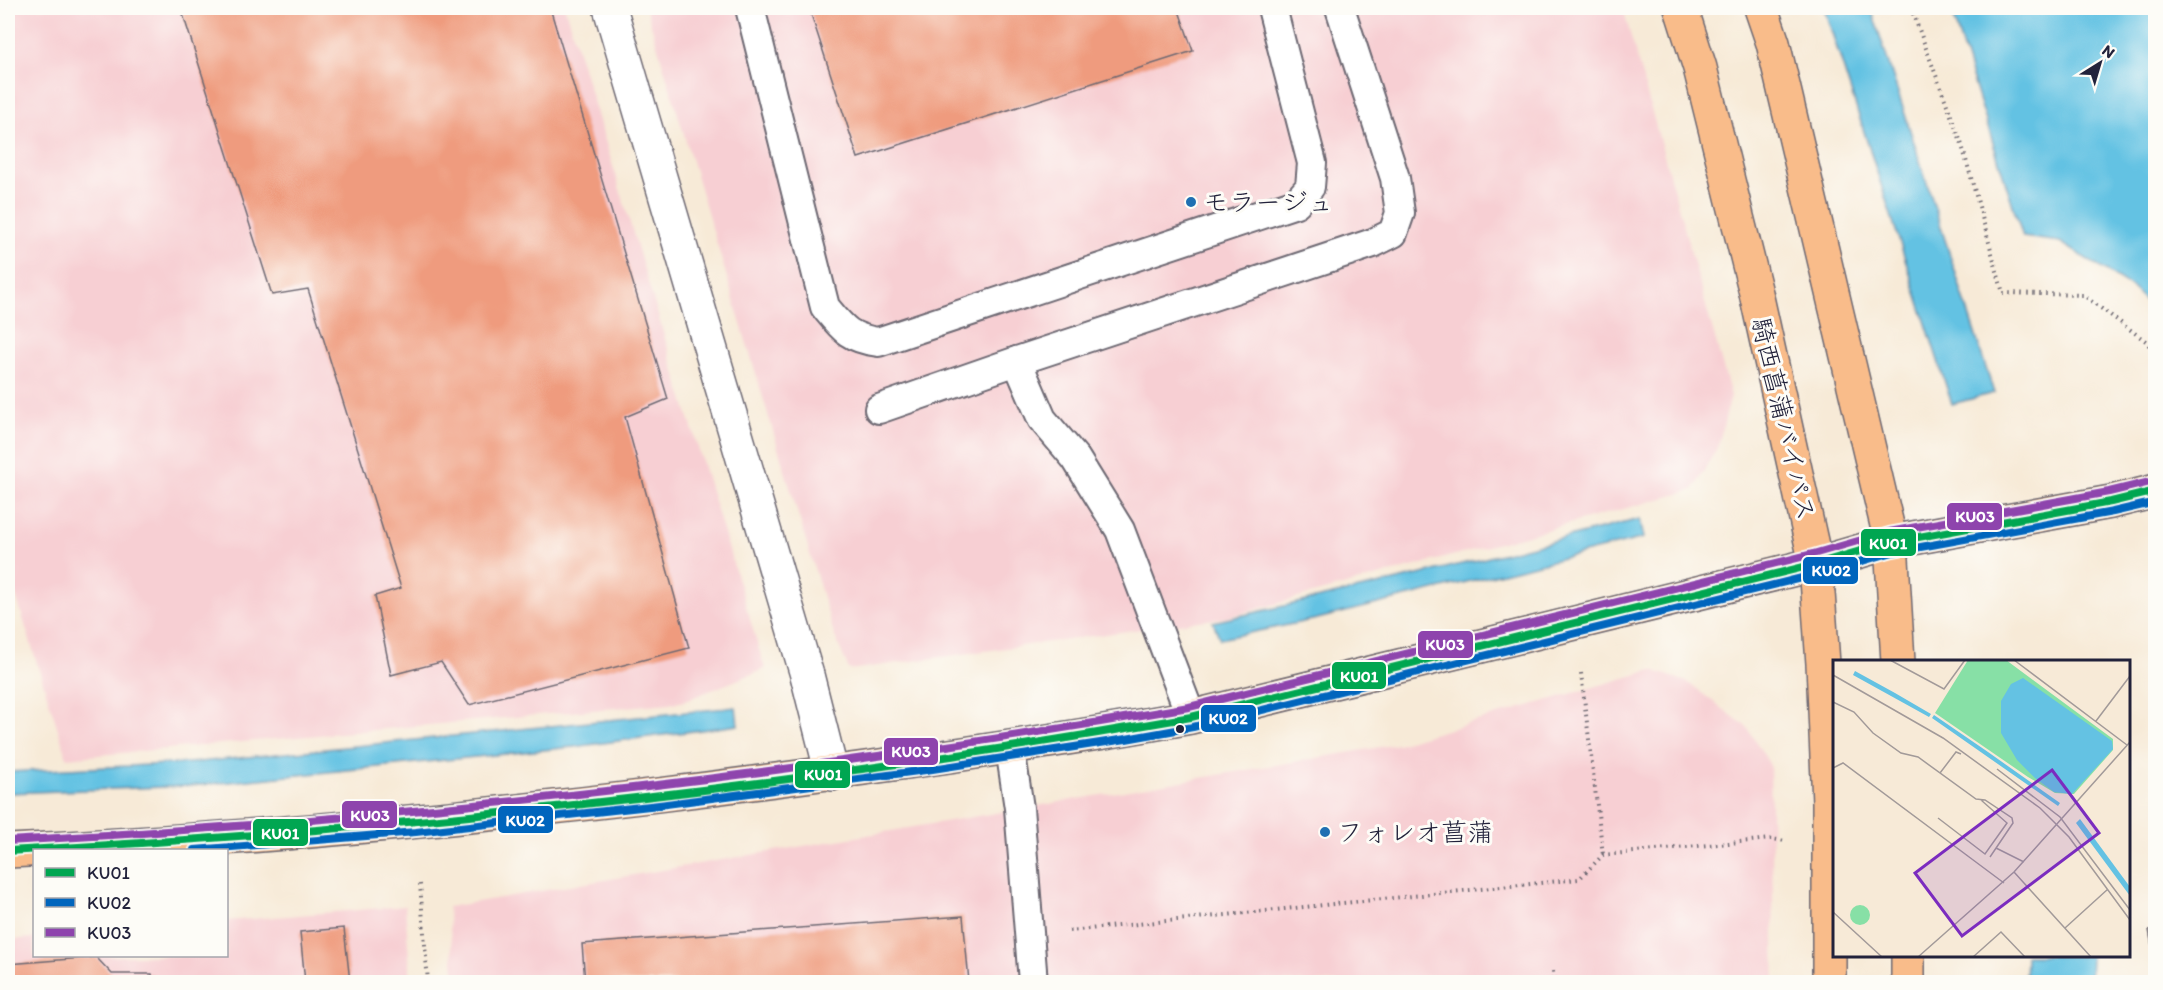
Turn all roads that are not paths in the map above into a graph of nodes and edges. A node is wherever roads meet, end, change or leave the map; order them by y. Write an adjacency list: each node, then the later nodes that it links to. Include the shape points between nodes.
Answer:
1 (610, 8): 15 (street, via 807,675)
2 (750, 8): 3 (lane, via 825,307 844,330 860,339 878,342 1296,203 1310,187 1312,163)
3 (1272, 8)
4 (1340, 8): 7 (lane, via 1395,178 1400,213 1393,232 1373,243)
5 (1681, 8): 11 (main road, 騎西菖蒲バイパス, via 1700,68 1753,281)
6 (1761, 8): 10 (main road, via 1773,43)
7 (1017, 361): 8 (lane); 13 (lane, via 1042,419 1076,459 1120,530)
8 (879, 409)
9 (2156, 491): 10 (main road)
10 (1891, 542): 11 (main road); 12 (main road)
11 (1816, 564): 13 (main road); 21 (main road, 騎西菖蒲バイパス, via 1829,803)
12 (1898, 660)
13 (1191, 717): 14 (main road)
14 (1010, 748): 15 (main road); 20 (lane, via 1019,799)
15 (832, 774): 16 (main road, via 490,815)
16 (50, 849)
17 (33, 850): 18 (main road)
18 (8, 851)
19 (1908, 957): 22 (main road)
20 (1033, 982)
21 (1829, 982)
22 (1908, 982)

